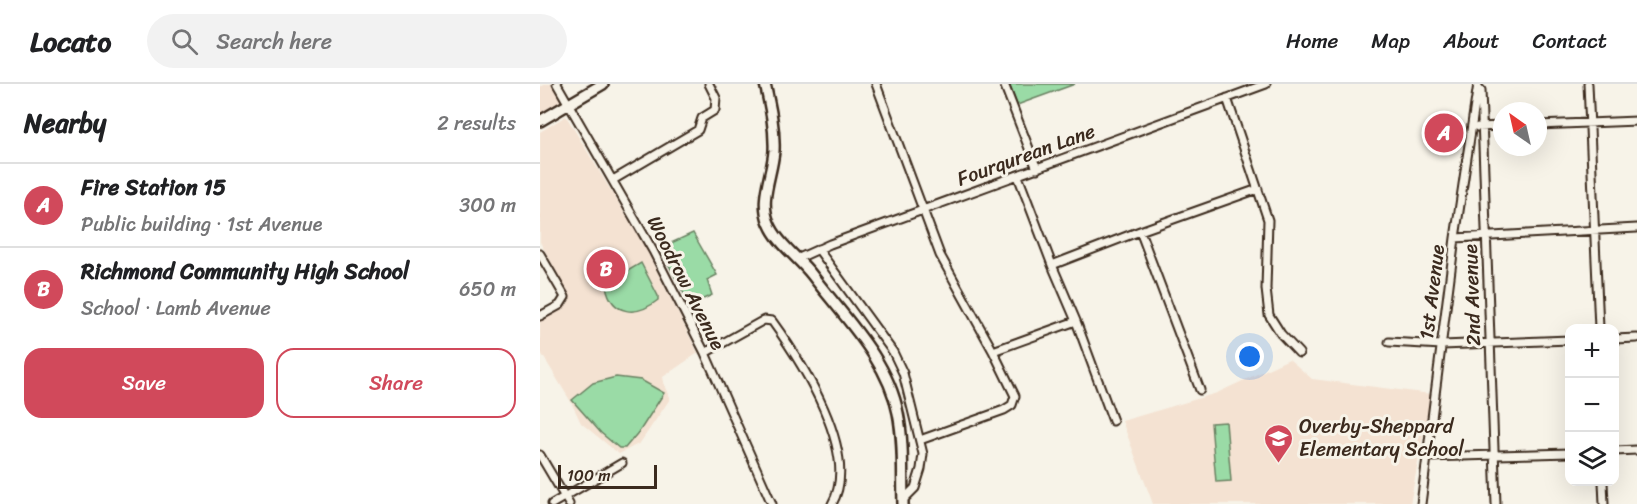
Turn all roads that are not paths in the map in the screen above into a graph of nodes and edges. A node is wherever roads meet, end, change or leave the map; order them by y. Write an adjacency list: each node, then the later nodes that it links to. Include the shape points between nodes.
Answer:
1 (557, 84): 11 (street, Woodrow Avenue)
2 (603, 84): 11 (street)
3 (709, 84): 21 (street, via 716,98 715,110 702,118 698,130)
4 (765, 84): 31 (street, via 774,138 765,213 773,230)
5 (876, 84): 23 (street)
6 (1004, 84): 19 (street)
7 (1266, 84): 10 (street, Fourqurean Lane)
8 (1480, 84): 17 (street, 2nd Avenue); 18 (street, 1st Avenue)
9 (1588, 84): 14 (street)
10 (1227, 98): 19 (street, Fourqurean Lane); 22 (street)
11 (569, 104): 12 (street); 21 (street, Woodrow Avenue)
12 (540, 121)
13 (1637, 122): 14 (street)
14 (1589, 123): 15 (street); 26 (street)
15 (1547, 125)
16 (1493, 126): 17 (street)
17 (1482, 127): 18 (street); 27 (street, 2nd Avenue)
18 (1473, 128): 28 (street, 1st Avenue)
19 (1036, 169): 20 (street, Fourqurean Lane)
20 (1018, 176): 23 (street, Fourqurean Lane); 32 (street)
21 (613, 180): 43 (street, Woodrow Avenue)
22 (1258, 189): 25 (street); 44 (street, via 1268,220 1269,315)
23 (923, 211): 29 (street, Fourqurean Lane); 42 (street, via 940,255)
24 (1637, 228): 26 (street)
25 (1140, 231): 32 (street); 45 (street)
26 (1593, 231): 27 (street); 35 (street)
27 (1486, 236): 28 (street); 40 (street, 2nd Avenue)
28 (1455, 238): 41 (street, 1st Avenue)
29 (818, 249): 31 (street, Fourqurean Lane); 47 (street, via 899,363)
30 (540, 254): 33 (street, via 565,300)
31 (798, 258): 57 (street, via 889,382 900,422)
32 (1052, 265): 34 (street)
33 (540, 316)
34 (1077, 321): 42 (street); 46 (street)
35 (1599, 324)
36 (1637, 338): 37 (street)
37 (1619, 339)
38 (1565, 340): 40 (street)
39 (1389, 342): 41 (street)
40 (1490, 343): 41 (street); 52 (street, 2nd Avenue)
41 (1442, 345): 53 (street, 1st Avenue)
42 (993, 351): 47 (street, via 1014,391 1012,405)
43 (705, 353): 60 (street, Woodrow Avenue); 61 (street, via 764,320 772,321 795,352 835,438 839,475)
44 (1299, 353)
45 (1200, 390)
46 (1113, 421)
47 (920, 440): 57 (street, via 920,475)
48 (1637, 450): 49 (street)
49 (1619, 451)
50 (1565, 453): 52 (street)
51 (540, 455): 56 (street)
52 (1494, 456): 53 (street); 63 (street, 2nd Avenue)
53 (1427, 457): 62 (street, 1st Avenue)
54 (622, 463): 56 (street)
55 (1603, 486): 64 (street)
56 (564, 497): 58 (street); 59 (street)
57 (903, 502)
58 (552, 504)
59 (568, 504)
60 (772, 504)
61 (832, 504)
62 (1421, 504)
63 (1496, 504)
64 (1604, 504)

